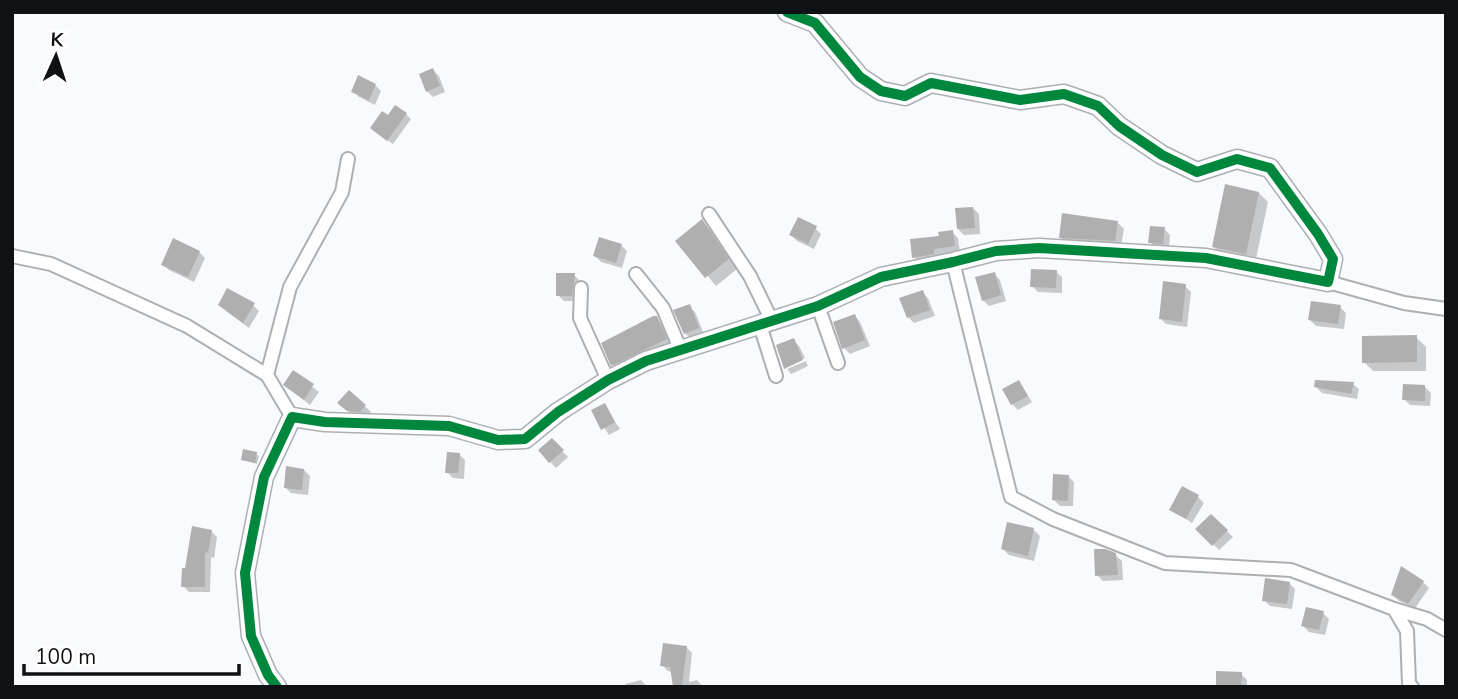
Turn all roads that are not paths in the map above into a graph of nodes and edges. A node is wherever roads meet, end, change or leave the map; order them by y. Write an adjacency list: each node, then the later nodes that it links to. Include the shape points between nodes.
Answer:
1 (787, 12): 7 (street, via 815,23 860,77 881,91 905,96 931,83 1020,100 1064,94 1098,106 1162,155 1197,172 1237,159 1270,168 1333,259)
2 (348, 159): 14 (street, via 342,192 290,287)
3 (709, 214): 11 (street, via 750,276)
4 (12, 256): 14 (street, via 51,264 187,326)
5 (953, 262): 7 (street, via 996,251 1039,248 1206,258); 9 (street, via 881,277); 18 (street, via 1011,497 1053,519 1165,563 1291,570)
6 (636, 274): 12 (street, via 663,308)
7 (1328, 282): 10 (street, via 1404,303)
8 (581, 288): 16 (street, via 580,318)
9 (818, 306): 11 (street); 13 (street)
10 (1446, 309)
11 (766, 323): 12 (street); 15 (street)
12 (681, 351): 16 (street)
13 (838, 363)
14 (267, 375): 17 (street)
15 (776, 376)
16 (608, 380): 17 (street, via 525,439 499,440 449,426)
17 (292, 417): 20 (street, via 264,477 244,573 251,636)
18 (1394, 609): 19 (street); 21 (street, via 1407,631)
19 (1446, 630)
20 (277, 687)
21 (1412, 687)

